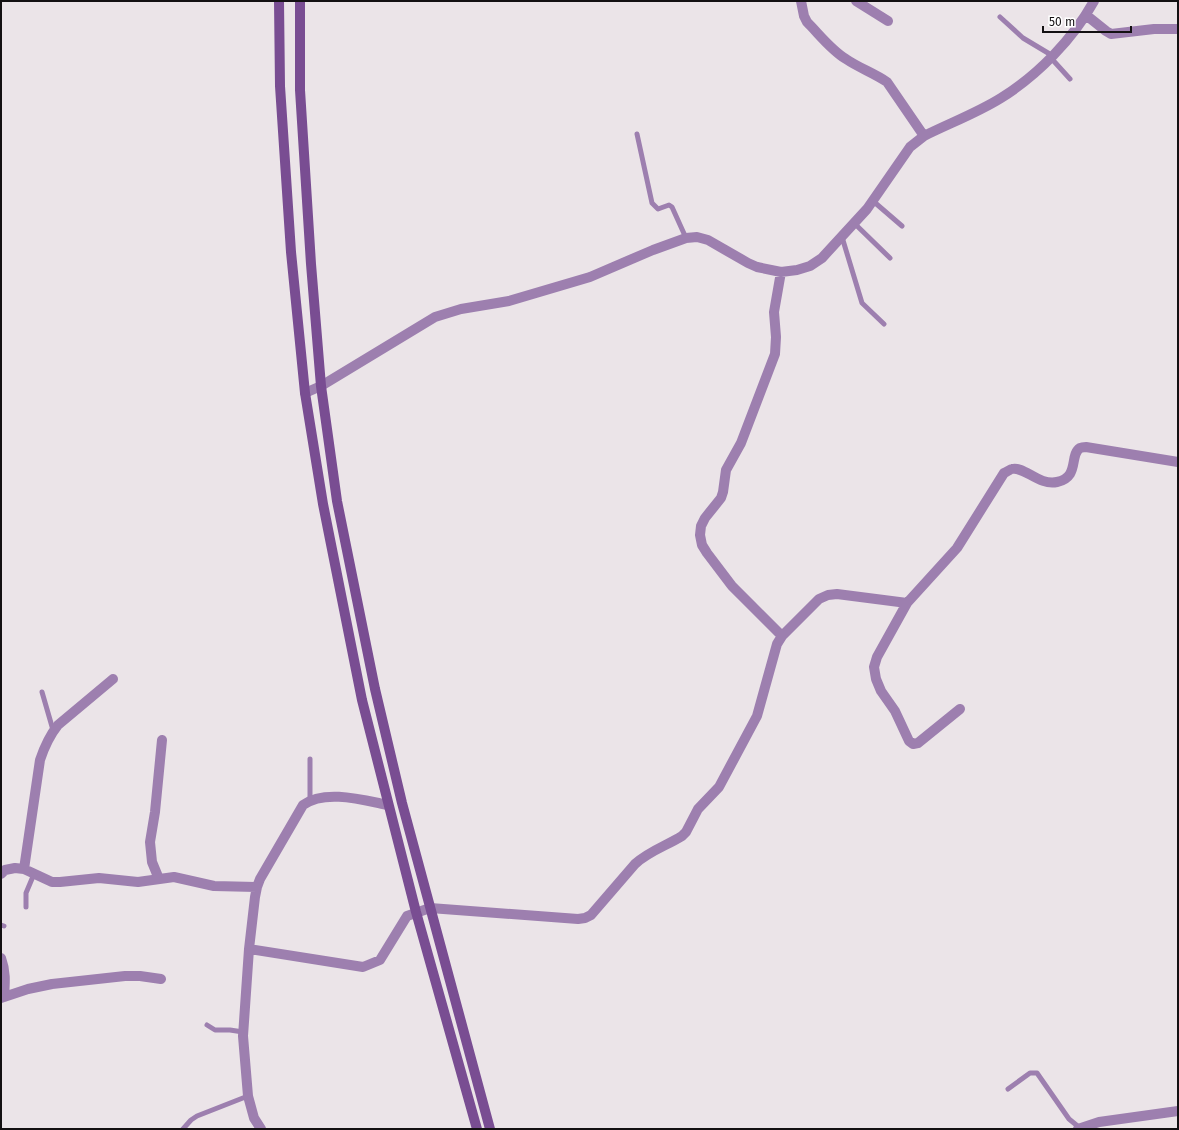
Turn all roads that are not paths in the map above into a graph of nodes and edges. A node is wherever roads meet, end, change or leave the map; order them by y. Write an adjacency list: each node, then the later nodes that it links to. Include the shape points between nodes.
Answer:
1 (278, 1): 23 (street, via 280,86 291,252)
2 (300, 1): 22 (street, via 300,90)
3 (801, 1): 13 (street, via 807,22 838,54 887,82)
4 (856, 1): 8 (street)
5 (1094, 1): 6 (street)
6 (1086, 15): 9 (street, via 1111,34); 10 (street)
7 (1000, 17): 10 (lane, via 1023,38)
8 (888, 21)
9 (1178, 29)
10 (1052, 57): 11 (lane); 13 (street, via 992,104)
11 (1070, 79)
12 (637, 134): 18 (lane, via 652,203 658,208 670,205 672,207)
13 (924, 136): 14 (street, via 910,147)
14 (873, 201): 15 (street); 16 (lane)
15 (854, 223): 17 (street); 19 (lane)
16 (902, 226)
17 (842, 236): 20 (street, via 822,258 810,266); 21 (lane, via 862,303)
18 (686, 238): 20 (street, via 708,240 748,263); 22 (street, via 590,277 509,301 461,309 435,317)
19 (890, 258)
20 (780, 272): 26 (street, via 774,312 774,354 741,443 726,470 721,498 705,518 700,535 707,553 732,586)
21 (884, 324)
22 (321, 386): 23 (street); 41 (street, via 337,502 375,689)
23 (305, 392): 34 (street, via 323,504 362,700)
24 (1178, 462): 25 (street, via 1086,447 1080,448 1076,453 1072,471 1066,478 1056,482 1039,480 1018,468 1008,471 956,548)
25 (907, 603): 26 (street, via 828,595 819,599); 29 (street, via 874,667 881,691 895,712 908,741 913,744 918,743)
26 (782, 636): 41 (street, via 777,644 757,716 719,787 698,810 682,836 641,858 585,918)
27 (114, 679): 30 (street)
28 (42, 692): 30 (lane)
29 (960, 709)
30 (53, 731): 35 (street, via 40,760)
31 (162, 740): 38 (street, via 156,812 150,842 152,862)
32 (310, 759): 33 (lane)
33 (310, 800): 34 (street, via 329,797 352,798); 39 (street, via 303,805)
34 (388, 805): 42 (street)
35 (24, 869): 36 (street, via 5,870); 37 (street)
36 (1, 874)
37 (34, 874): 38 (street, via 52,882 99,878 138,882); 40 (lane, via 26,893)
38 (158, 879): 39 (street, via 174,877 214,886)
39 (257, 887): 43 (street)
40 (26, 907)
41 (430, 908): 42 (street); 56 (street)
42 (416, 912): 43 (street, via 408,916 380,960 363,967); 55 (street)
43 (249, 949): 48 (street)
44 (1, 958): 46 (street, via 6,979)
45 (161, 979): 46 (street, via 125,976 52,984)
46 (2, 997)
47 (207, 1025): 48 (lane, via 215,1030)
48 (243, 1032): 50 (street)
49 (1008, 1089): 52 (lane, via 1030,1073 1037,1073)
50 (248, 1096): 53 (lane, via 197,1116); 54 (street, via 254,1118)
51 (1178, 1112): 52 (street, via 1098,1122)
52 (1079, 1128)
53 (184, 1129)
54 (261, 1129)
55 (477, 1129)
56 (490, 1129)

